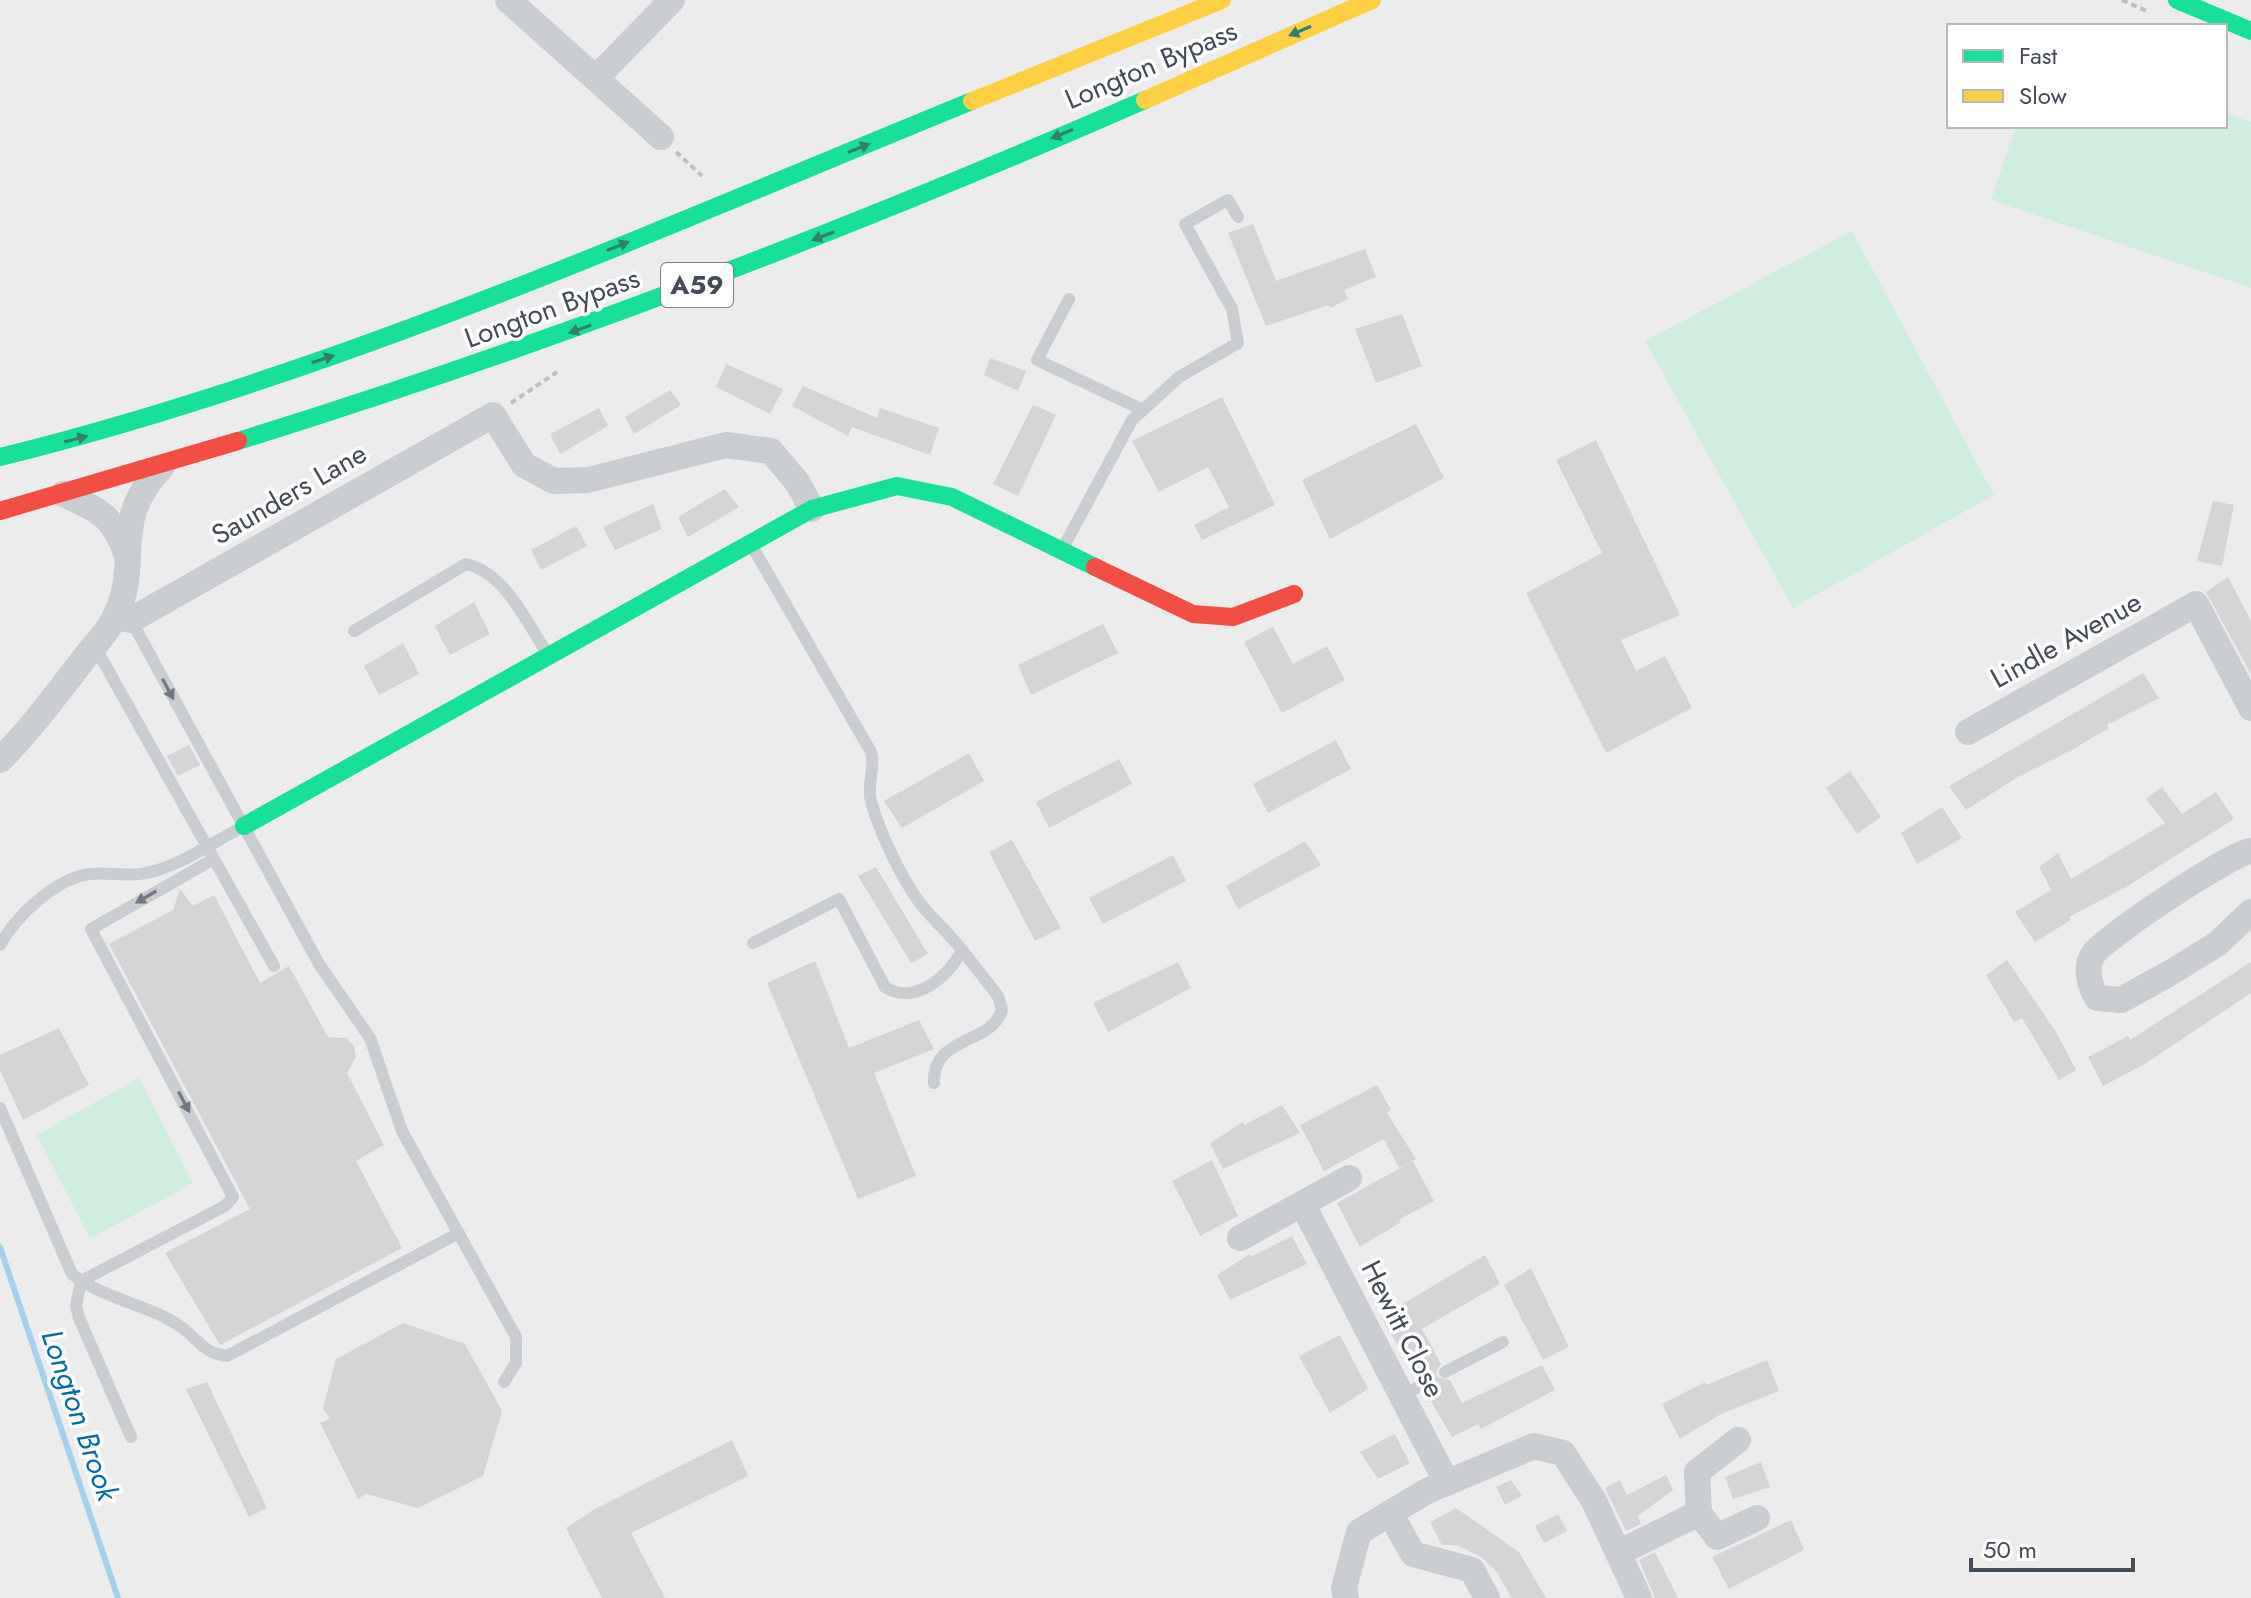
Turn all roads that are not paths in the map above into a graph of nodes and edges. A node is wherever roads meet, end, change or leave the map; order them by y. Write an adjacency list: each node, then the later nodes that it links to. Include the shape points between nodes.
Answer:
1 (508, 0): 7 (street)
2 (672, 0): 7 (street)
3 (1222, 0): 12 (main road, Longton Bypass / A59, one-way to 3, via 93,434 391,337)
4 (1372, 0): 13 (main road, Longton Bypass / A59, one-way to 13, via 741,268 457,371)
5 (2177, 0): 6 (main road)
6 (2251, 31)
7 (597, 77): 8 (street)
8 (661, 137)
9 (1238, 217): 11 (lane, via 1228,200 1185,224 1232,309 1238,343 1179,377)
10 (1069, 299): 11 (lane, via 1037,360)
11 (1143, 410): 18 (lane, via 1132,420)
12 (0, 457)
13 (164, 465): 14 (main road, Longton Bypass / A59); 19 (street, Saunders Lane, via 137,497)
14 (63, 494): 16 (main road, Longton Bypass / A59); 19 (street, via 106,515 118,528)
15 (812, 509): 17 (main road); 18 (main road, via 897,486 952,497); 21 (street, Saunders Lane, via 771,451 726,445 588,480 554,481 524,465 493,415)
16 (0, 511)
17 (751, 543): 24 (main road); 35 (lane, via 871,752 875,765 870,799 919,903)
18 (1062, 550): 20 (main road, via 1193,614 1233,617)
19 (126, 553): 21 (street, Saunders Lane)
20 (1294, 594)
21 (123, 619): 23 (street, Saunders Lane); 28 (lane, one-way to 28)
22 (354, 631): 24 (lane, via 466,564 483,568 499,582)
23 (94, 645): 27 (street, Saunders Lane, via 26,735); 29 (lane)
24 (549, 655): 28 (main road)
25 (2251, 708): 26 (street, Lindle Avenue, via 2196,604)
26 (1968, 732)
27 (0, 760)
28 (244, 826): 29 (lane); 41 (lane, via 319,964 370,1038 402,1131)
29 (206, 846): 31 (lane); 34 (lane, via 145,874 85,875 58,886)
30 (2251, 851): 32 (street, via 2205,874 2113,936 2092,957 2089,982 2097,998 2121,1000 2217,944)
31 (214, 859): 36 (lane); 43 (lane, one-way to 43, via 91,929 233,1197 225,1206)
32 (2251, 912)
33 (753, 943): 35 (lane, via 839,899 885,987 903,995 950,970)
34 (0, 945)
35 (962, 950): 37 (lane, via 998,996 1002,1010 992,1026 941,1057 933,1068)
36 (274, 966)
37 (934, 1083)
38 (0, 1108): 43 (lane, via 72,1274)
39 (1349, 1178): 40 (street)
40 (1303, 1205): 42 (street); 49 (street, Hewitt Close, via 1412,1391)
41 (459, 1233): 43 (lane, via 227,1356 210,1354 181,1327); 46 (lane, via 516,1337 516,1363)
42 (1240, 1238)
43 (81, 1281): 47 (lane, via 79,1318)
44 (1503, 1342): 45 (lane)
45 (1445, 1372)
46 (504, 1382)
47 (131, 1437)
48 (1738, 1440): 51 (street, via 1697,1472)
49 (1447, 1483): 50 (street); 53 (street, via 1534,1446 1563,1453 1594,1501)
50 (1390, 1513): 54 (street, via 1359,1532); 55 (street, via 1413,1554 1472,1570)
51 (1699, 1513): 52 (street, via 1717,1537); 53 (street)
52 (1757, 1518)
53 (1618, 1553): 56 (street)
54 (1346, 1598)
55 (1487, 1598)
56 (1639, 1598)

